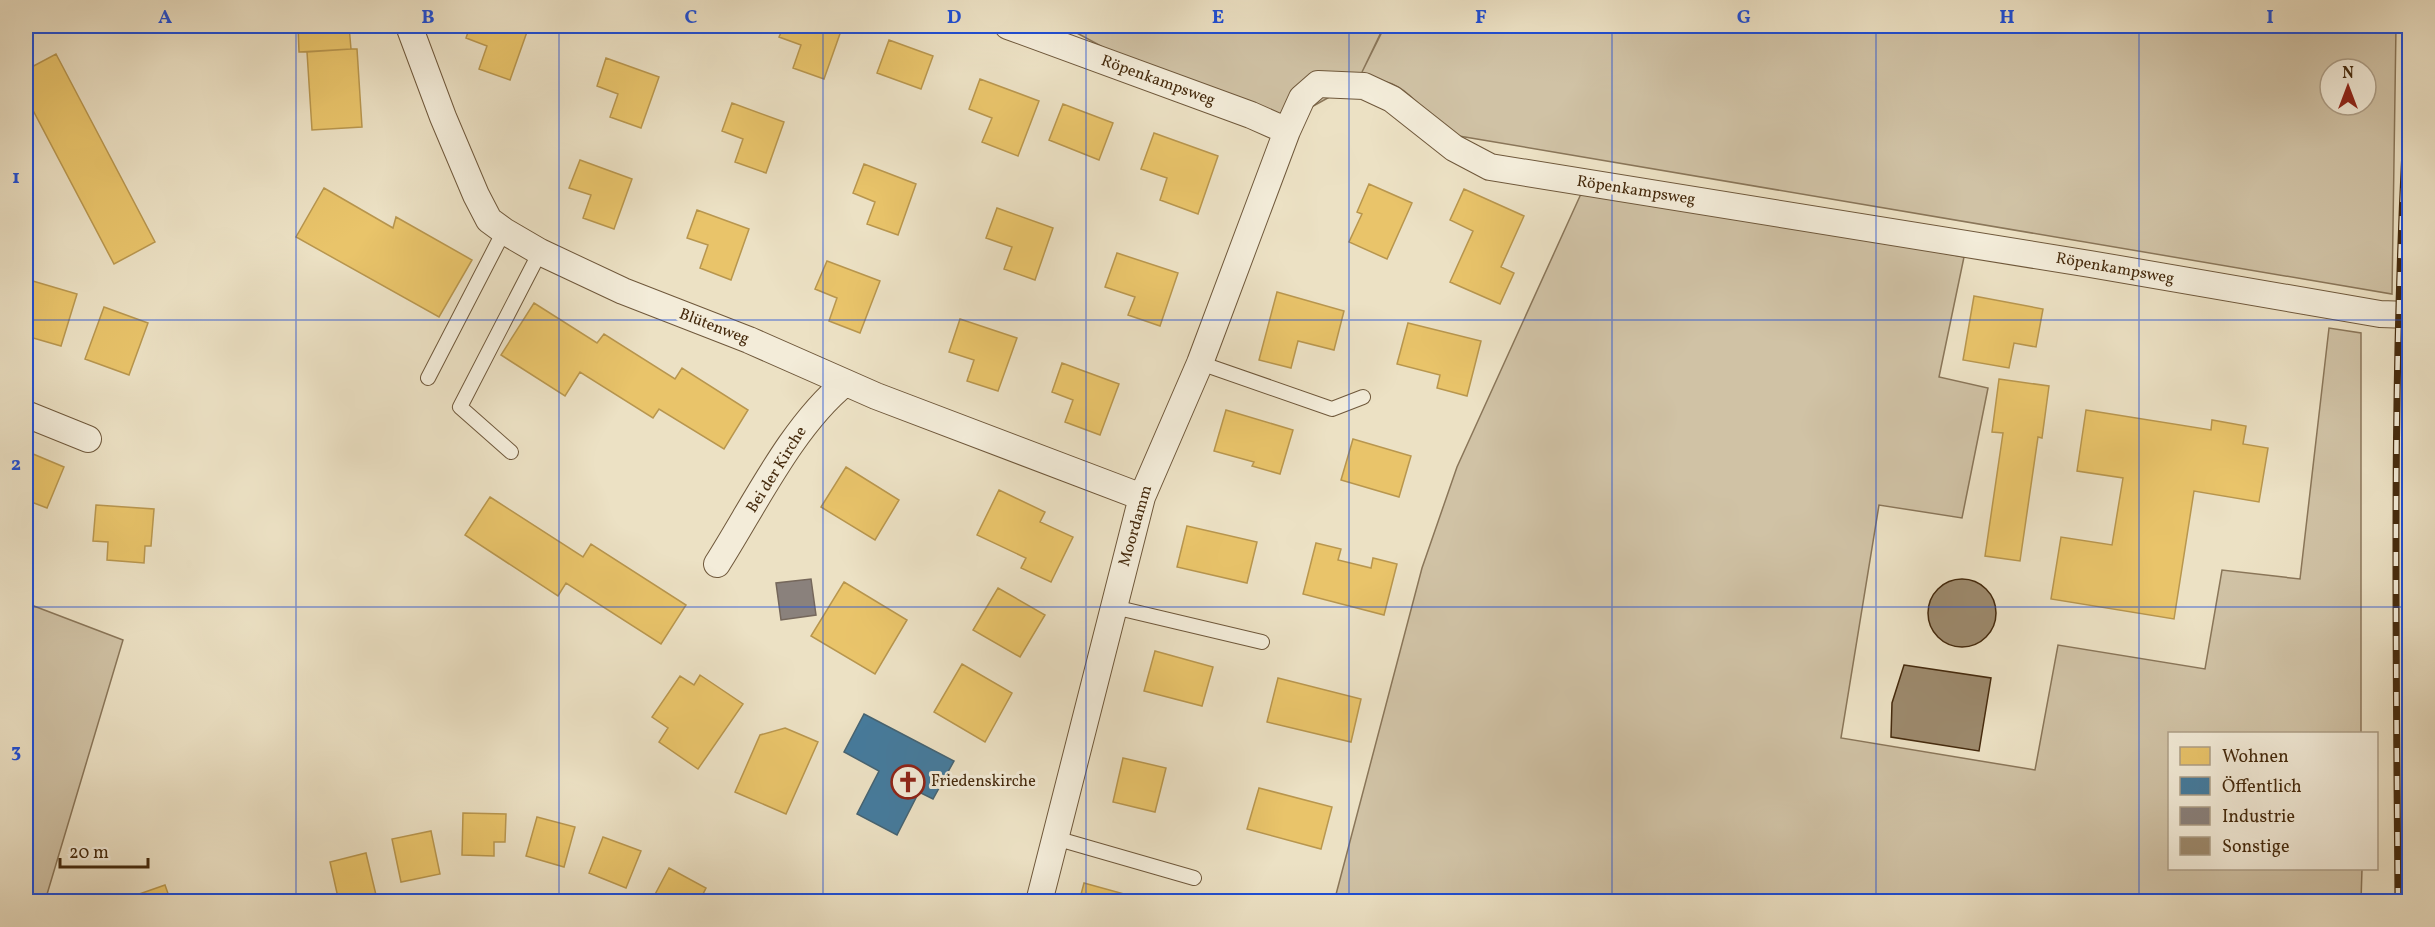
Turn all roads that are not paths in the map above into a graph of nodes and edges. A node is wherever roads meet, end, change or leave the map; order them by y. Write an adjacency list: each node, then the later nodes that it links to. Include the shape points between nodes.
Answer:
1 (409, 26): 4 (street, Blütenweg, via 476,195 489,220)
2 (1008, 26): 3 (street, Röpenkampsweg)
3 (1287, 131): 6 (street, Röpenkampsweg, via 1302,98 1318,84 1364,86 1392,99 1454,148 1490,167 2380,314); 7 (street, Moordamm)
4 (504, 231): 5 (street, Blütenweg); 8 (lane)
5 (540, 252): 9 (street, Blütenweg, via 623,291); 13 (lane, via 460,406)
6 (2409, 315)
7 (1200, 363): 10 (lane, via 1332,408); 14 (street, Moordamm)
8 (428, 378)
9 (845, 383): 14 (street, Blütenweg); 15 (street, Bei der Kirche, via 825,399 801,430)
10 (1363, 397)
11 (26, 414): 12 (street)
12 (88, 439)
13 (511, 452)
14 (1142, 497): 16 (street, Moordamm)
15 (717, 564)
16 (1114, 607): 17 (lane); 18 (street, Moordamm)
17 (1262, 642)
18 (1055, 838): 19 (lane); 20 (street, Moordamm)
19 (1194, 878)
20 (1039, 902)

